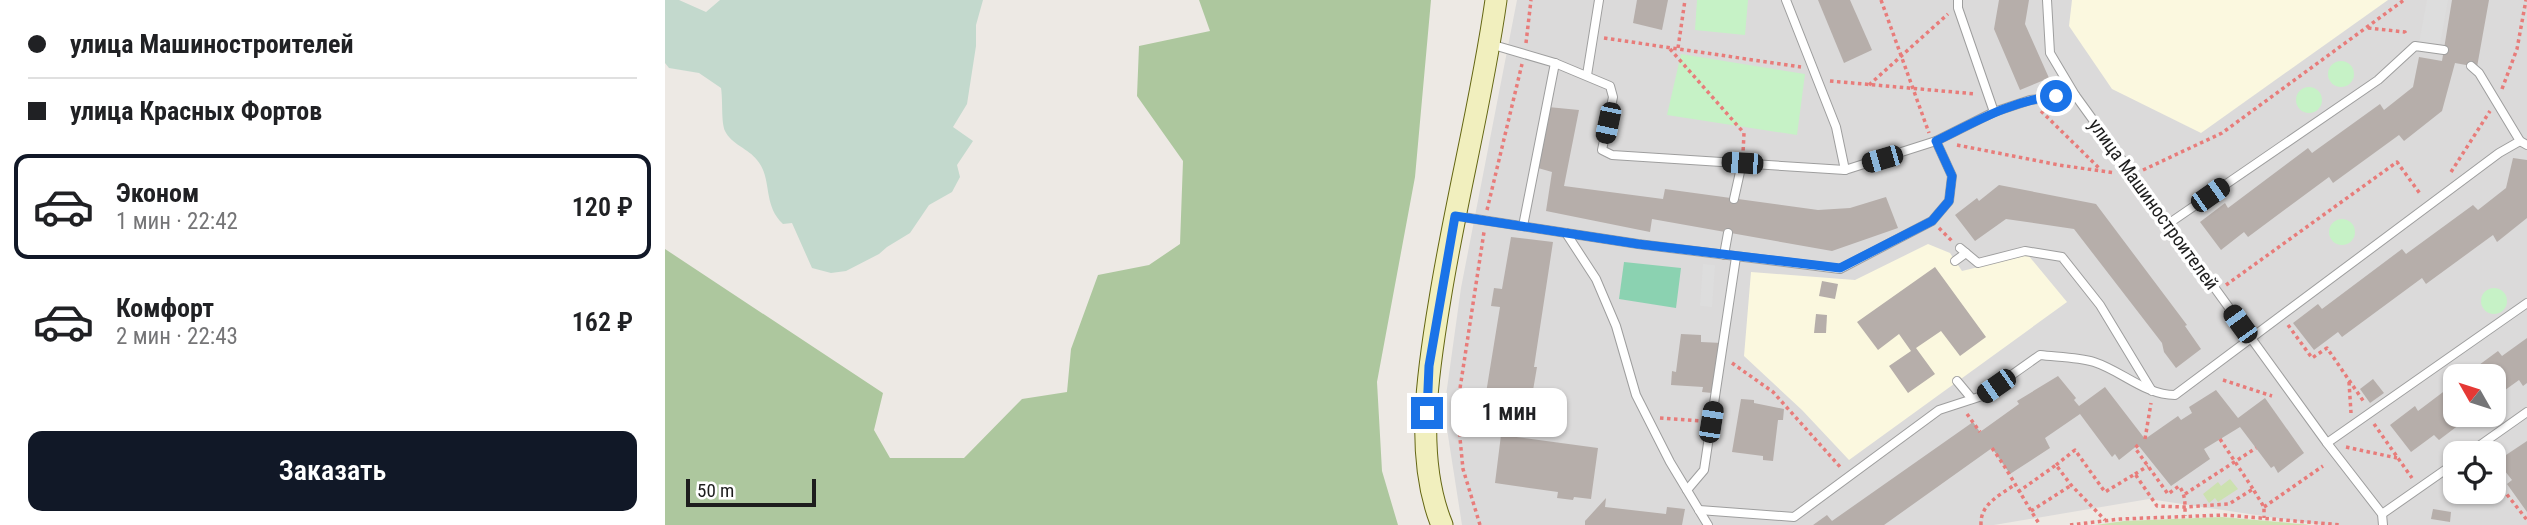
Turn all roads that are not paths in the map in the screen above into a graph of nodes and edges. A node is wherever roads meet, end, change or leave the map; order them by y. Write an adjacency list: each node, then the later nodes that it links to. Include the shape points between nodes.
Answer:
1 (1496, 0): 6 (street)
2 (1599, 0): 10 (lane)
3 (1786, 0): 16 (lane, via 1836,127)
4 (2047, 0): 11 (lane, улица Машиностроителей, via 2050,53)
5 (1958, 2): 12 (lane)
6 (1490, 44): 8 (lane); 18 (street)
7 (2444, 50): 19 (lane, via 2415,46 2378,80)
8 (1555, 63): 10 (lane); 20 (lane)
9 (2471, 66): 14 (lane)
10 (1587, 75): 15 (lane, via 1610,86 1613,97 1602,150 1612,155)
11 (2075, 94): 12 (lane, via 2030,100); 19 (lane, улица Машиностроителей)
12 (1994, 112): 13 (lane)
13 (1934, 142): 16 (lane); 24 (lane, via 1952,176 1949,201 1932,221 1840,268)
14 (2523, 143): 27 (lane, via 2499,153)
15 (1742, 163): 16 (lane); 17 (lane)
16 (1845, 170)
17 (1734, 199)
18 (1455, 216): 20 (lane); 38 (street, via 1429,366 1426,437 1433,502)
19 (2168, 224): 27 (lane, улица Машиностроителей)
20 (1523, 226): 21 (lane)
21 (1566, 233): 23 (lane); 35 (lane, via 1597,279 1636,395)
22 (1728, 233): 23 (lane)
23 (1724, 256): 24 (lane)
24 (1736, 257): 35 (lane, via 1704,470)
25 (1955, 261): 29 (lane, via 1963,250 1978,263 2025,251 2061,257 2100,305)
26 (2527, 303): 33 (lane)
27 (2252, 340): 29 (lane, via 2175,396); 33 (lane, улица Машиностроителей)
28 (1957, 381): 30 (lane)
29 (2152, 391): 30 (lane, via 2093,362 2040,355)
30 (1972, 400): 36 (lane, via 1939,410 1794,517)
31 (2527, 412): 32 (lane)
32 (2486, 441)
33 (2327, 443): 37 (lane, улица Машиностроителей)
34 (2443, 472): 37 (lane)
35 (1687, 490): 36 (lane)
36 (1699, 510): 39 (lane)
37 (2382, 514): 40 (lane)
38 (1442, 525)
39 (1708, 525)
40 (2383, 525)

